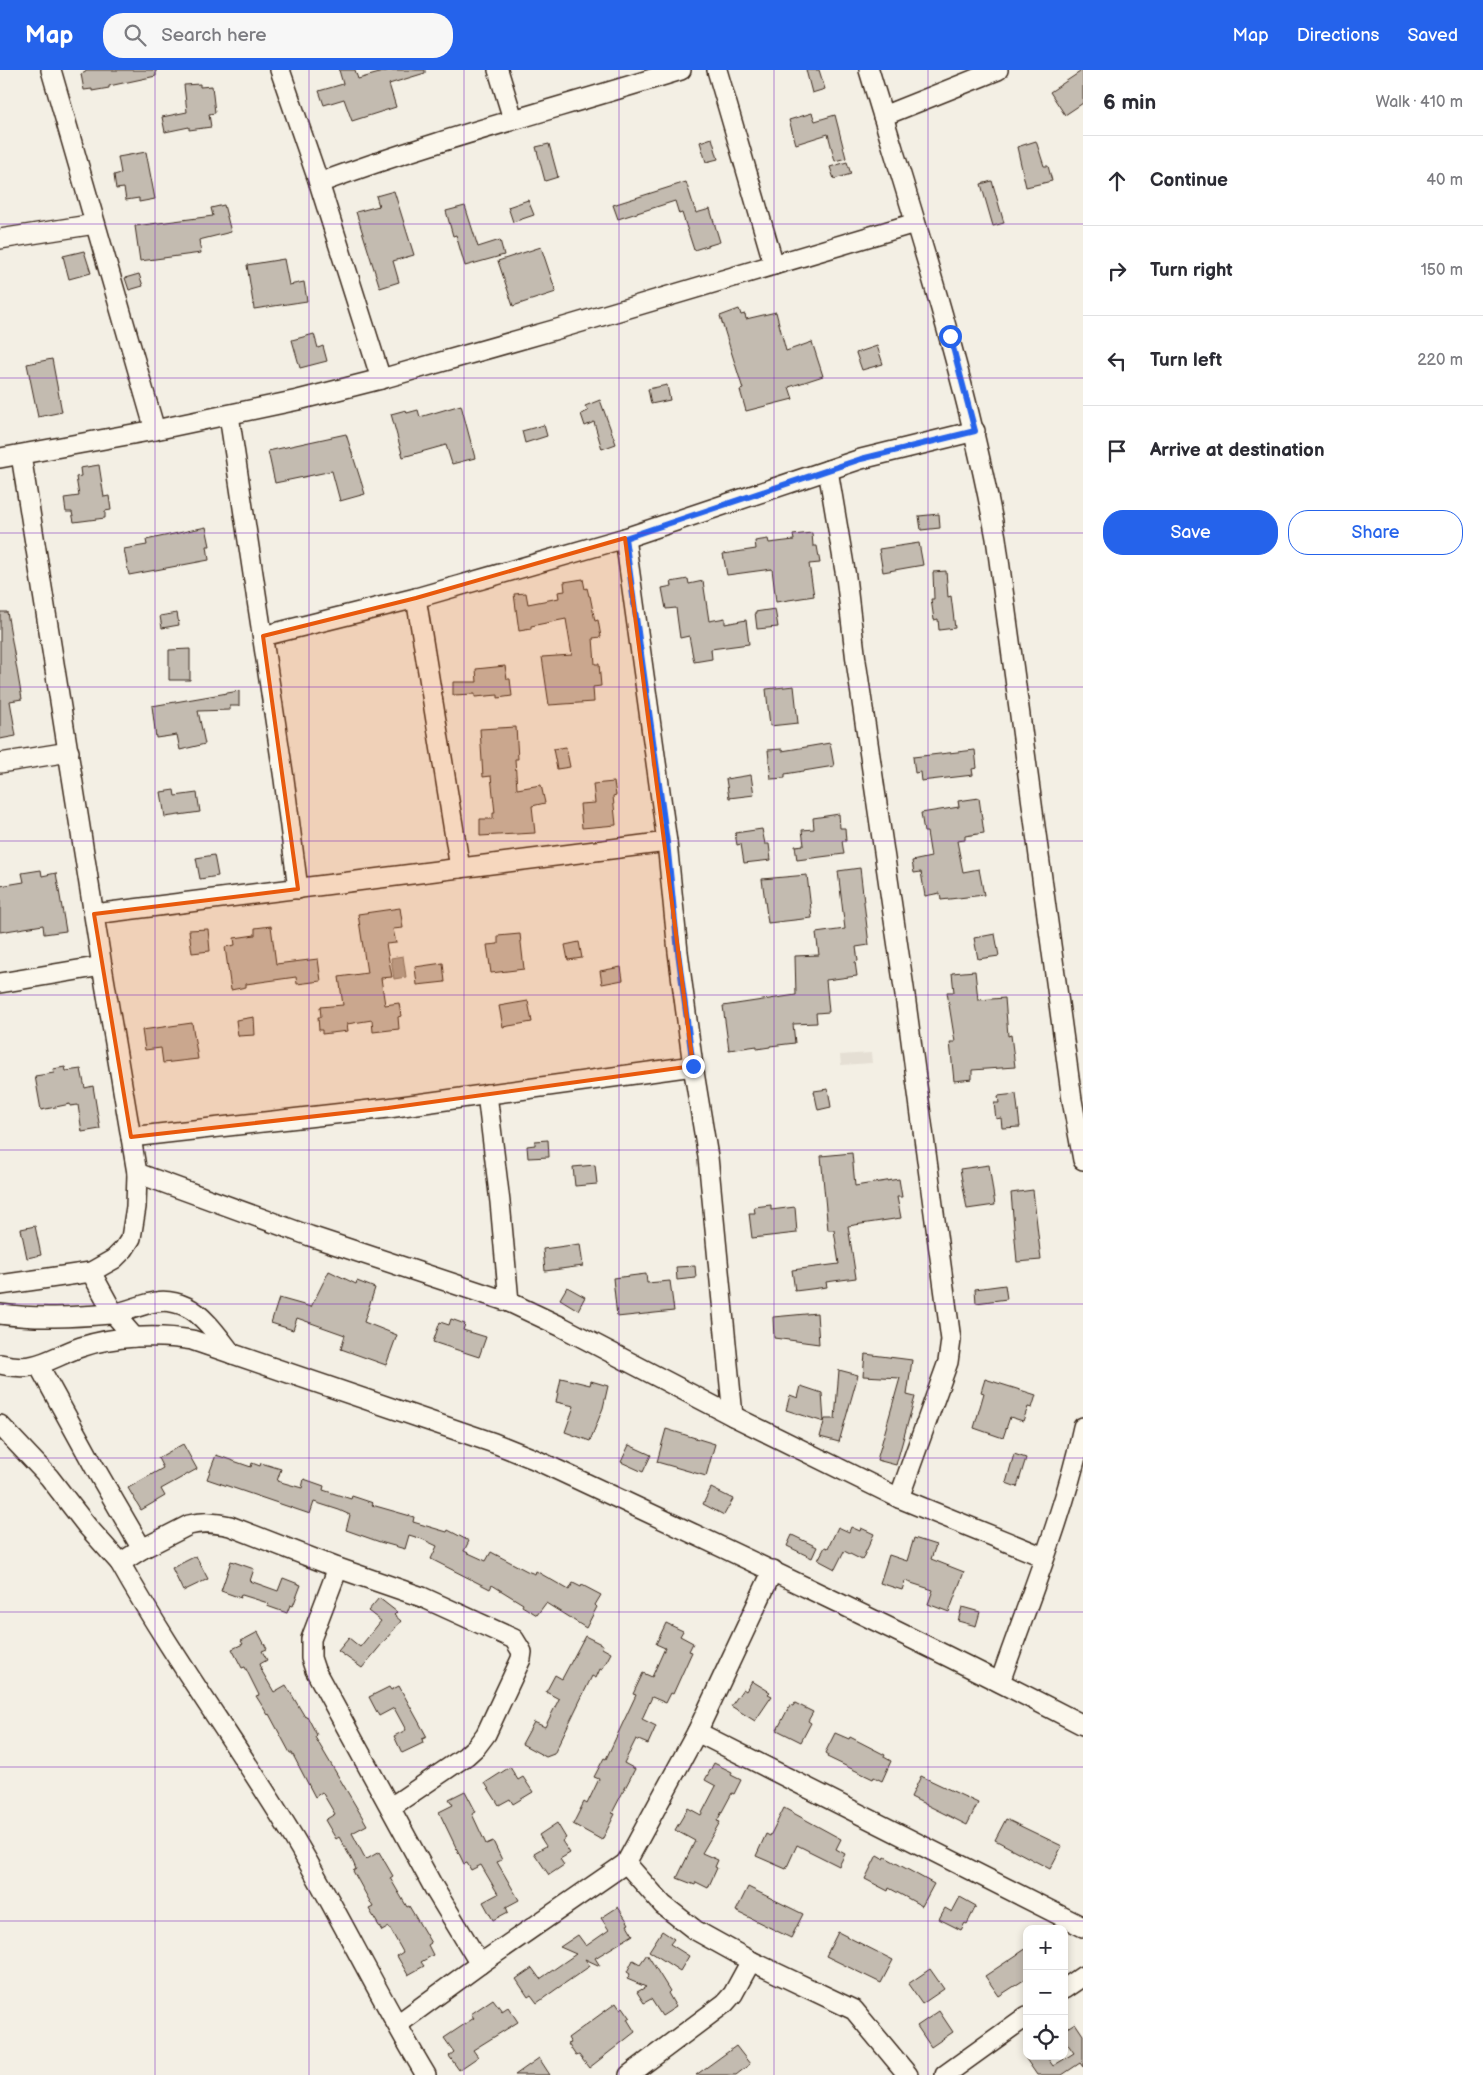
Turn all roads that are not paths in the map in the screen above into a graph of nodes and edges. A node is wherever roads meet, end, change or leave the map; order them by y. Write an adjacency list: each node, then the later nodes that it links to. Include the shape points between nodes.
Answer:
1 (51, 70): 12 (street)
2 (280, 70): 10 (street)
3 (498, 70): 9 (street)
4 (681, 70): 9 (street)
5 (716, 70): 14 (street)
6 (869, 70): 8 (street)
7 (998, 70): 8 (street)
8 (883, 116): 11 (street)
9 (513, 119): 10 (street)
10 (319, 183): 15 (street)
11 (915, 223): 14 (street); 18 (street)
12 (95, 224): 13 (street); 17 (street)
13 (0, 239)
14 (774, 266): 15 (street)
15 (381, 379): 16 (street)
16 (229, 415): 17 (street); 24 (street)
17 (155, 430): 19 (street)
18 (975, 431): 21 (street); 36 (street, via 996,538 1072,1100)
19 (21, 455): 20 (street); 25 (street)
20 (0, 458)
21 (828, 470): 22 (street); 50 (street, via 846,577 951,1340 948,1362)
22 (625, 538): 23 (street); 27 (street)
23 (416, 598): 24 (street); 28 (street)
24 (263, 636): 29 (street)
25 (68, 752): 26 (street); 30 (street)
26 (0, 763)
27 (667, 842): 28 (street); 33 (street)
28 (460, 868): 29 (street)
29 (298, 889): 30 (street)
30 (94, 914): 31 (street)
31 (102, 966): 32 (street); 35 (street)
32 (0, 984)
33 (693, 1066): 34 (street); 47 (street, via 708,1156)
34 (487, 1094): 35 (street, via 296,1120); 40 (street)
35 (131, 1137): 37 (street)
36 (1083, 1160)
37 (137, 1173): 38 (street, via 136,1207 128,1244 114,1259); 40 (street, via 310,1236)
38 (90, 1272): 39 (street); 42 (street)
39 (0, 1285)
40 (509, 1302): 47 (street)
41 (0, 1314): 42 (street, via 64,1318)
42 (114, 1314): 43 (street); 44 (street, via 144,1304 172,1301 189,1308)
43 (134, 1337): 44 (street, via 183,1338); 46 (street, via 82,1347)
44 (232, 1354): 55 (street, via 507,1448)
45 (0, 1364): 46 (street)
46 (39, 1366): 51 (street)
47 (733, 1416): 50 (street)
48 (0, 1424): 53 (street, via 50,1477)
49 (1083, 1427): 52 (street)
50 (899, 1498): 52 (street)
51 (142, 1549): 53 (street); 54 (street, via 189,1525 218,1524)
52 (1044, 1557): 56 (street)
53 (120, 1563): 67 (street, via 156,1625 294,1837)
54 (338, 1568): 59 (street, via 312,1638 312,1658 321,1684); 59 (street, via 422,1597 506,1634 519,1644 522,1652 522,1659 477,1746)
55 (773, 1570): 56 (street); 58 (street)
56 (1000, 1682): 57 (street)
57 (1083, 1725)
58 (697, 1732): 60 (street); 61 (street)
59 (391, 1807): 63 (street, via 434,1888)
60 (626, 1862): 62 (street, via 662,1905 678,1918); 63 (street)
61 (1083, 1926)
62 (751, 1961): 69 (street, via 725,2003); 70 (street, via 854,2010)
63 (480, 1964): 67 (street)
64 (1083, 1976): 65 (street)
65 (1068, 1986)
66 (1023, 2019): 71 (street)
67 (398, 2024): 68 (street)
68 (426, 2075)
69 (629, 2075)
70 (908, 2075)
71 (945, 2075)

